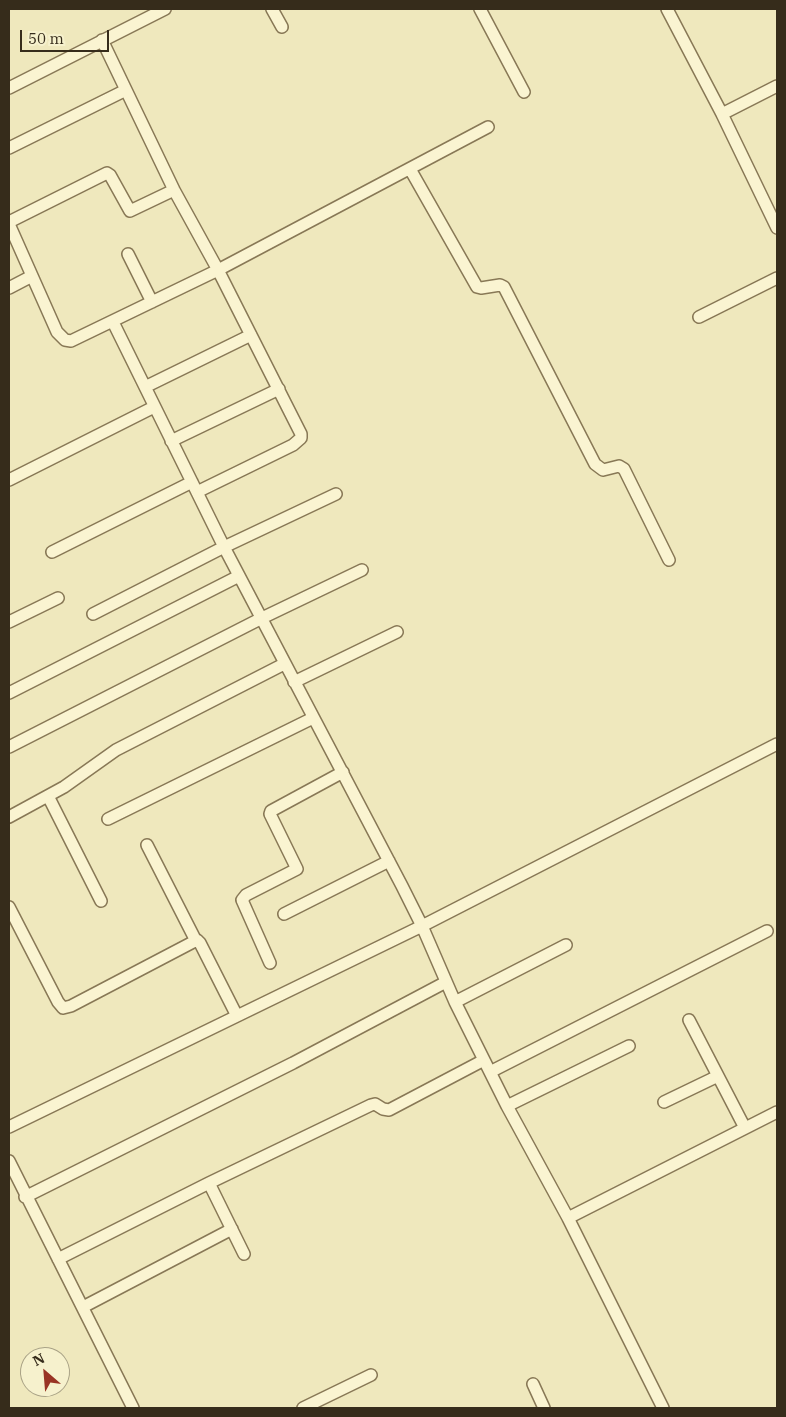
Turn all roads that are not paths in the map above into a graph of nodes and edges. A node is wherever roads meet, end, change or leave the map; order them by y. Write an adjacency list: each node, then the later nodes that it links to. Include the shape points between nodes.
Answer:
1 (165, 9): 6 (street)
2 (272, 9): 5 (street)
3 (480, 9): 10 (street)
4 (667, 9): 11 (street)
5 (282, 27)
6 (102, 40): 8 (street); 9 (street)
7 (777, 86): 11 (street)
8 (9, 88)
9 (126, 90): 13 (street); 15 (street)
10 (524, 92)
11 (722, 114): 17 (street)
12 (488, 127): 14 (street)
13 (9, 148)
14 (410, 169): 19 (street); 36 (street, via 477,287 504,288 595,464 603,470 619,466 624,469)
15 (174, 190): 16 (street, via 130,211 107,172); 19 (street)
16 (9, 223): 20 (street)
17 (777, 228)
18 (128, 254): 23 (street)
19 (218, 270): 23 (street); 26 (street)
20 (32, 276): 22 (street); 25 (street, via 58,332 65,340 71,341)
21 (777, 278): 24 (street)
22 (9, 288)
23 (152, 302): 25 (street)
24 (699, 316)
25 (112, 322): 27 (street)
26 (251, 335): 27 (street); 28 (street)
27 (145, 388): 29 (street)
28 (279, 389): 30 (street); 32 (street, via 301,438 293,445)
29 (154, 407): 30 (street); 31 (street)
30 (170, 441): 32 (street)
31 (9, 480)
32 (195, 487): 34 (street); 35 (street)
33 (336, 494): 34 (street)
34 (224, 546): 38 (street); 40 (street)
35 (52, 552)
36 (669, 560)
37 (362, 570): 41 (street)
38 (239, 576): 41 (street); 46 (street)
39 (58, 598): 42 (street)
40 (93, 614)
41 (262, 618): 44 (street); 49 (street)
42 (9, 622)
43 (396, 632): 45 (street)
44 (284, 664): 45 (street); 51 (street, via 116,750)
45 (294, 682): 47 (street)
46 (9, 693)
47 (313, 718): 50 (street); 53 (street)
48 (777, 744): 59 (street)
49 (9, 747)
50 (343, 772): 55 (street); 63 (street, via 270,811 297,869 242,900)
51 (48, 796): 52 (street); 56 (street)
52 (9, 817)
53 (108, 819)
54 (147, 845): 61 (street)
55 (389, 862): 58 (street); 59 (street)
56 (101, 901)
57 (9, 907): 61 (street, via 63,1008)
58 (284, 914)
59 (422, 926): 64 (street); 66 (street)
60 (767, 931): 70 (street)
61 (196, 941): 66 (street, via 199,940)
62 (566, 946): 65 (street)
63 (270, 964)
64 (446, 982): 65 (street); 79 (street, via 293,1063)
65 (455, 1002): 69 (street)
66 (237, 1016): 75 (street)
67 (689, 1020): 71 (street)
68 (629, 1046): 73 (street)
69 (484, 1060): 70 (street); 78 (street, via 389,1110 371,1105)
70 (490, 1072): 73 (street)
71 (718, 1076): 72 (street); 76 (street)
72 (664, 1102)
73 (507, 1106): 80 (street)
74 (777, 1112): 76 (street)
75 (9, 1127)
76 (745, 1128): 80 (street)
77 (10, 1166): 79 (street)
78 (209, 1183): 81 (street); 83 (street)
79 (25, 1197): 83 (street)
80 (568, 1218): 90 (street)
81 (232, 1230): 82 (street); 84 (street)
82 (244, 1254)
83 (58, 1259): 84 (street)
84 (83, 1307): 87 (street)
85 (371, 1375): 88 (street)
86 (533, 1384): 89 (street)
87 (133, 1408)
88 (303, 1408)
89 (544, 1408)
90 (663, 1408)

